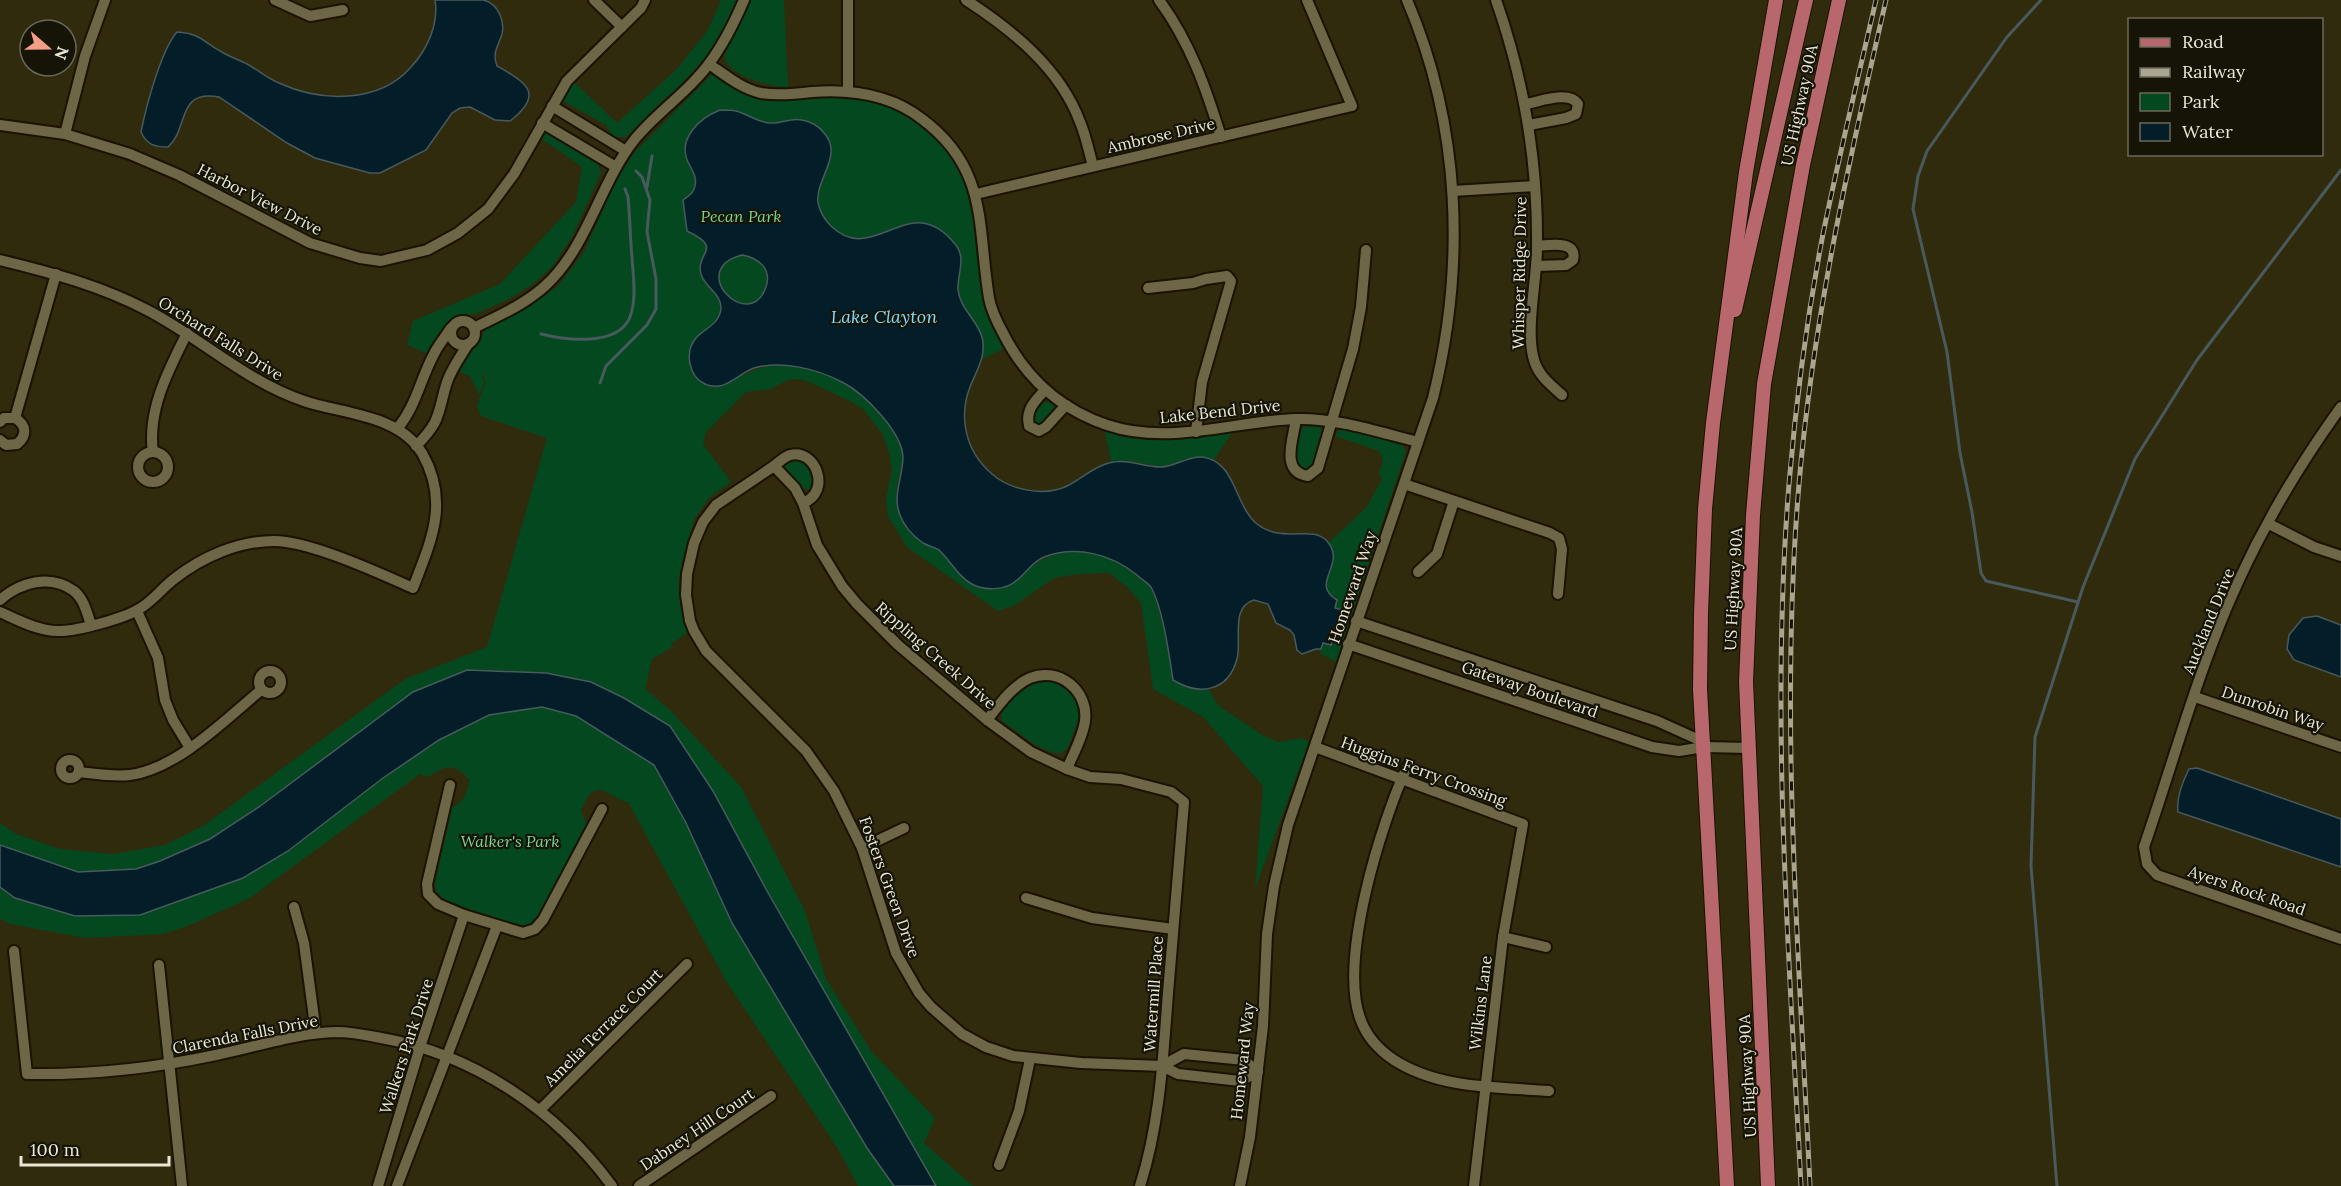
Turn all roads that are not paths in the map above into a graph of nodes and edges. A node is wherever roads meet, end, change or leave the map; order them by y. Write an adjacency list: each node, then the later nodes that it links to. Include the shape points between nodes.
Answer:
1 (105, 0): 25 (street, via 85,56)
2 (275, 0): 15 (street, via 310,16)
3 (594, 0): 16 (street)
4 (645, 0): 16 (street, Harbor View Drive)
5 (744, 0): 17 (street)
6 (848, 0): 18 (street)
7 (966, 0): 29 (street, via 1017,37 1048,70 1080,122)
8 (1159, 0): 26 (street, via 1197,65)
9 (1307, 0): 26 (street, Ambrose Drive, via 1352,106)
10 (1407, 0): 32 (street, Homeward Way, via 1437,90)
11 (1496, 0): 19 (street, Whisper Ridge Drive)
12 (1776, 0): 44 (main road, US Highway 90A, via 1746,172)
13 (1806, 0): 44 (main road, via 1743,283)
14 (1839, 0): 80 (main road, US Highway 90A, via 1803,165 1764,384 1748,613)
15 (343, 10)
16 (622, 27): 20 (street, Harbor View Drive, via 567,81)
17 (709, 64): 18 (street, Lake Bend Drive, via 759,93); 28 (street)
18 (848, 91): 33 (street, Lake Bend Drive, via 898,104 922,119 947,141)
19 (1525, 104): 22 (street, Whisper Ridge Drive); 22 (street, via 1568,97 1578,104 1576,114)
20 (552, 106): 21 (street, Harbor View Drive); 24 (street)
21 (542, 123): 25 (street, Harbor View Drive, via 514,174 488,209 458,233 427,250 381,261 310,243 179,175 130,154); 27 (street)
22 (1529, 124): 31 (street, Whisper Ridge Drive)
23 (0, 125): 25 (street, Harbor View Drive)
24 (583, 125): 27 (street); 28 (street)
25 (65, 134)
26 (1221, 137): 29 (street, Ambrose Drive)
27 (573, 142): 30 (street)
28 (626, 151): 30 (street)
29 (1093, 166): 33 (street, Ambrose Drive)
30 (616, 167): 41 (street, via 572,254 552,280 527,300)
31 (1535, 186): 32 (street); 34 (street, Whisper Ridge Drive)
32 (1453, 191): 56 (street, Homeward Way, via 1454,264 1448,328 1433,398)
33 (976, 194): 45 (street, Lake Bend Drive, via 989,300 1008,343)
34 (1537, 246): 37 (street, Whisper Ridge Drive); 37 (street, via 1568,246 1575,255 1566,265)
35 (1366, 250): 51 (street, via 1353,349)
36 (0, 260): 38 (street, Orchard Falls Drive)
37 (1537, 266): 46 (street, Whisper Ridge Drive, via 1533,357 1542,378)
38 (56, 274): 42 (street, Orchard Falls Drive, via 146,309); 49 (street)
39 (1148, 288): 54 (street, via 1220,276 1231,281 1202,382)
40 (451, 328): 41 (street, via 467,321); 43 (street, via 455,342); 53 (street, via 435,351 408,416)
41 (474, 328): 43 (street, via 474,337)
42 (187, 333): 53 (street, Orchard Falls Drive, via 267,387); 58 (street, via 157,403)
43 (468, 344): 57 (street, via 447,383 439,418)
44 (1720, 368): 77 (main road, US Highway 90A, via 1705,509 1701,603)
45 (1045, 390): 47 (street, Lake Bend Drive); 47 (street, via 1028,414 1033,429 1046,427)
46 (1562, 395)
47 (1066, 405): 54 (street, Lake Bend Drive, via 1096,421 1126,430)
48 (2341, 407): 63 (street, Auckland Drive, via 2305,458)
49 (15, 418): 52 (street); 55 (street, via 25,430 21,441 11,446)
50 (1296, 419): 51 (street, Lake Bend Drive); 51 (street, Lake Bend Drive, via 1292,469 1308,476 1318,468); 54 (street, Lake Bend Drive)
51 (1331, 420): 56 (street, Lake Bend Drive)
52 (0, 422)
53 (397, 429): 57 (street, Orchard Falls Drive)
54 (1196, 432)
55 (0, 441)
56 (1418, 442): 60 (street, Homeward Way)
57 (416, 446): 68 (street, Orchard Falls Drive, via 430,472 437,504 436,521 412,588 315,549 276,541 242,544 202,560 172,580)
58 (153, 452)
59 (774, 466): 62 (street, Rippling Creek Drive); 62 (street, via 793,454 818,470 820,479 814,496); 90 (street, Fosters Green Drive, via 716,505 699,528 687,574 690,621 699,641 721,668 790,734 819,768 848,814)
60 (1404, 484): 61 (street); 70 (street, Homeward Way)
61 (1454, 501): 65 (street, via 1437,554); 66 (street, via 1560,538)
62 (803, 503): 75 (street, Rippling Creek Drive, via 817,545 857,604 898,645)
63 (2269, 524): 64 (street); 74 (street, Auckland Drive, via 2239,579)
64 (2341, 556)
65 (1418, 572)
66 (1558, 594)
67 (0, 600): 71 (street, via 12,589 31,582 53,582 73,591 84,604)
68 (138, 611): 71 (street); 79 (street, via 158,658 165,700)
69 (0, 612): 71 (street, via 25,624 60,632)
70 (1356, 621): 72 (street, Homeward Way); 77 (street, Gateway Boulevard, via 1656,721 1697,739)
71 (91, 625)
72 (1348, 644): 76 (street, Homeward Way); 77 (street, Gateway Boulevard, via 1652,747 1679,751)
73 (261, 690): 79 (street)
74 (2195, 697): 78 (street, Dunrobin Way); 91 (street, Auckland Drive, via 2144,847)
75 (987, 720): 82 (street, Rippling Creek Drive, via 1031,752); 82 (street, via 1020,683 1032,677 1044,675 1074,686 1085,709 1082,733)
76 (1315, 747): 84 (street, Huggins Ferry Crossing); 109 (street, Homeward Way, via 1288,825 1274,886)
77 (1704, 747): 80 (street, Gateway Boulevard); 123 (main road, US Highway 90A)
78 (2341, 747)
79 (190, 748): 83 (street, via 152,770 130,775)
80 (1749, 748): 124 (main road, US Highway 90A)
81 (1407, 766): 84 (street)
82 (1067, 769): 86 (street, Rippling Creek Drive, via 1171,792)
83 (80, 772)
84 (1401, 779): 88 (street, Huggins Ferry Crossing); 110 (street, via 1364,903 1356,966 1360,1020 1381,1050 1408,1068 1441,1080)
85 (450, 785): 94 (street, via 428,894 438,904)
86 (1184, 802): 96 (street, Watermill Place)
87 (602, 808): 95 (street, via 535,930 523,933)
88 (1524, 824): 97 (street, Wilkins Lane)
89 (904, 828): 90 (street)
90 (862, 848): 106 (street, Fosters Green Drive, via 894,947 918,993 943,1019 975,1042)
91 (2147, 864): 98 (street, Ayers Rock Road, via 2157,875)
92 (1026, 898): 96 (street, via 1092,918)
93 (294, 907): 103 (street, via 304,943)
94 (464, 915): 95 (street); 104 (street, Walkers Park Drive)
95 (496, 926): 105 (street)
96 (1173, 929): 108 (street, Watermill Place)
97 (1503, 937): 99 (street); 110 (street, Wilkins Lane)
98 (2341, 939)
99 (1546, 947)
100 (14, 951): 107 (street, Clarenda Falls Drive, via 27,1074)
101 (687, 964): 113 (street, Amelia Terrace Court)
102 (159, 965): 107 (street)
103 (316, 1033): 104 (street, Clarenda Falls Drive, via 356,1033); 107 (street, Clarenda Falls Drive)
104 (420, 1047): 105 (street, Clarenda Falls Drive); 116 (street, Walkers Park Drive)
105 (447, 1057): 113 (street, Clarenda Falls Drive, via 495,1080); 117 (street)
106 (1030, 1059): 108 (street, Fosters Green Drive); 114 (street, via 1019,1110)
107 (168, 1064): 115 (street)
108 (1162, 1066): 109 (street, Fosters Green Drive, via 1178,1074 1240,1081); 109 (street, Fosters Green Drive, via 1184,1054 1244,1060); 120 (street, Watermill Place, via 1152,1143)
109 (1258, 1072): 121 (street, Homeward Way)
110 (1485, 1087): 111 (street); 122 (street, Wilkins Lane)
111 (1549, 1091)
112 (771, 1096): 119 (street, Dabney Hill Court)
113 (540, 1110): 118 (street, Clarenda Falls Drive, via 586,1152)
114 (999, 1165)
115 (182, 1186)
116 (378, 1186)
117 (398, 1186)
118 (612, 1186)
119 (639, 1186)
120 (1140, 1186)
121 (1241, 1186)
122 (1474, 1186)
123 (1727, 1186)
124 (1768, 1186)

